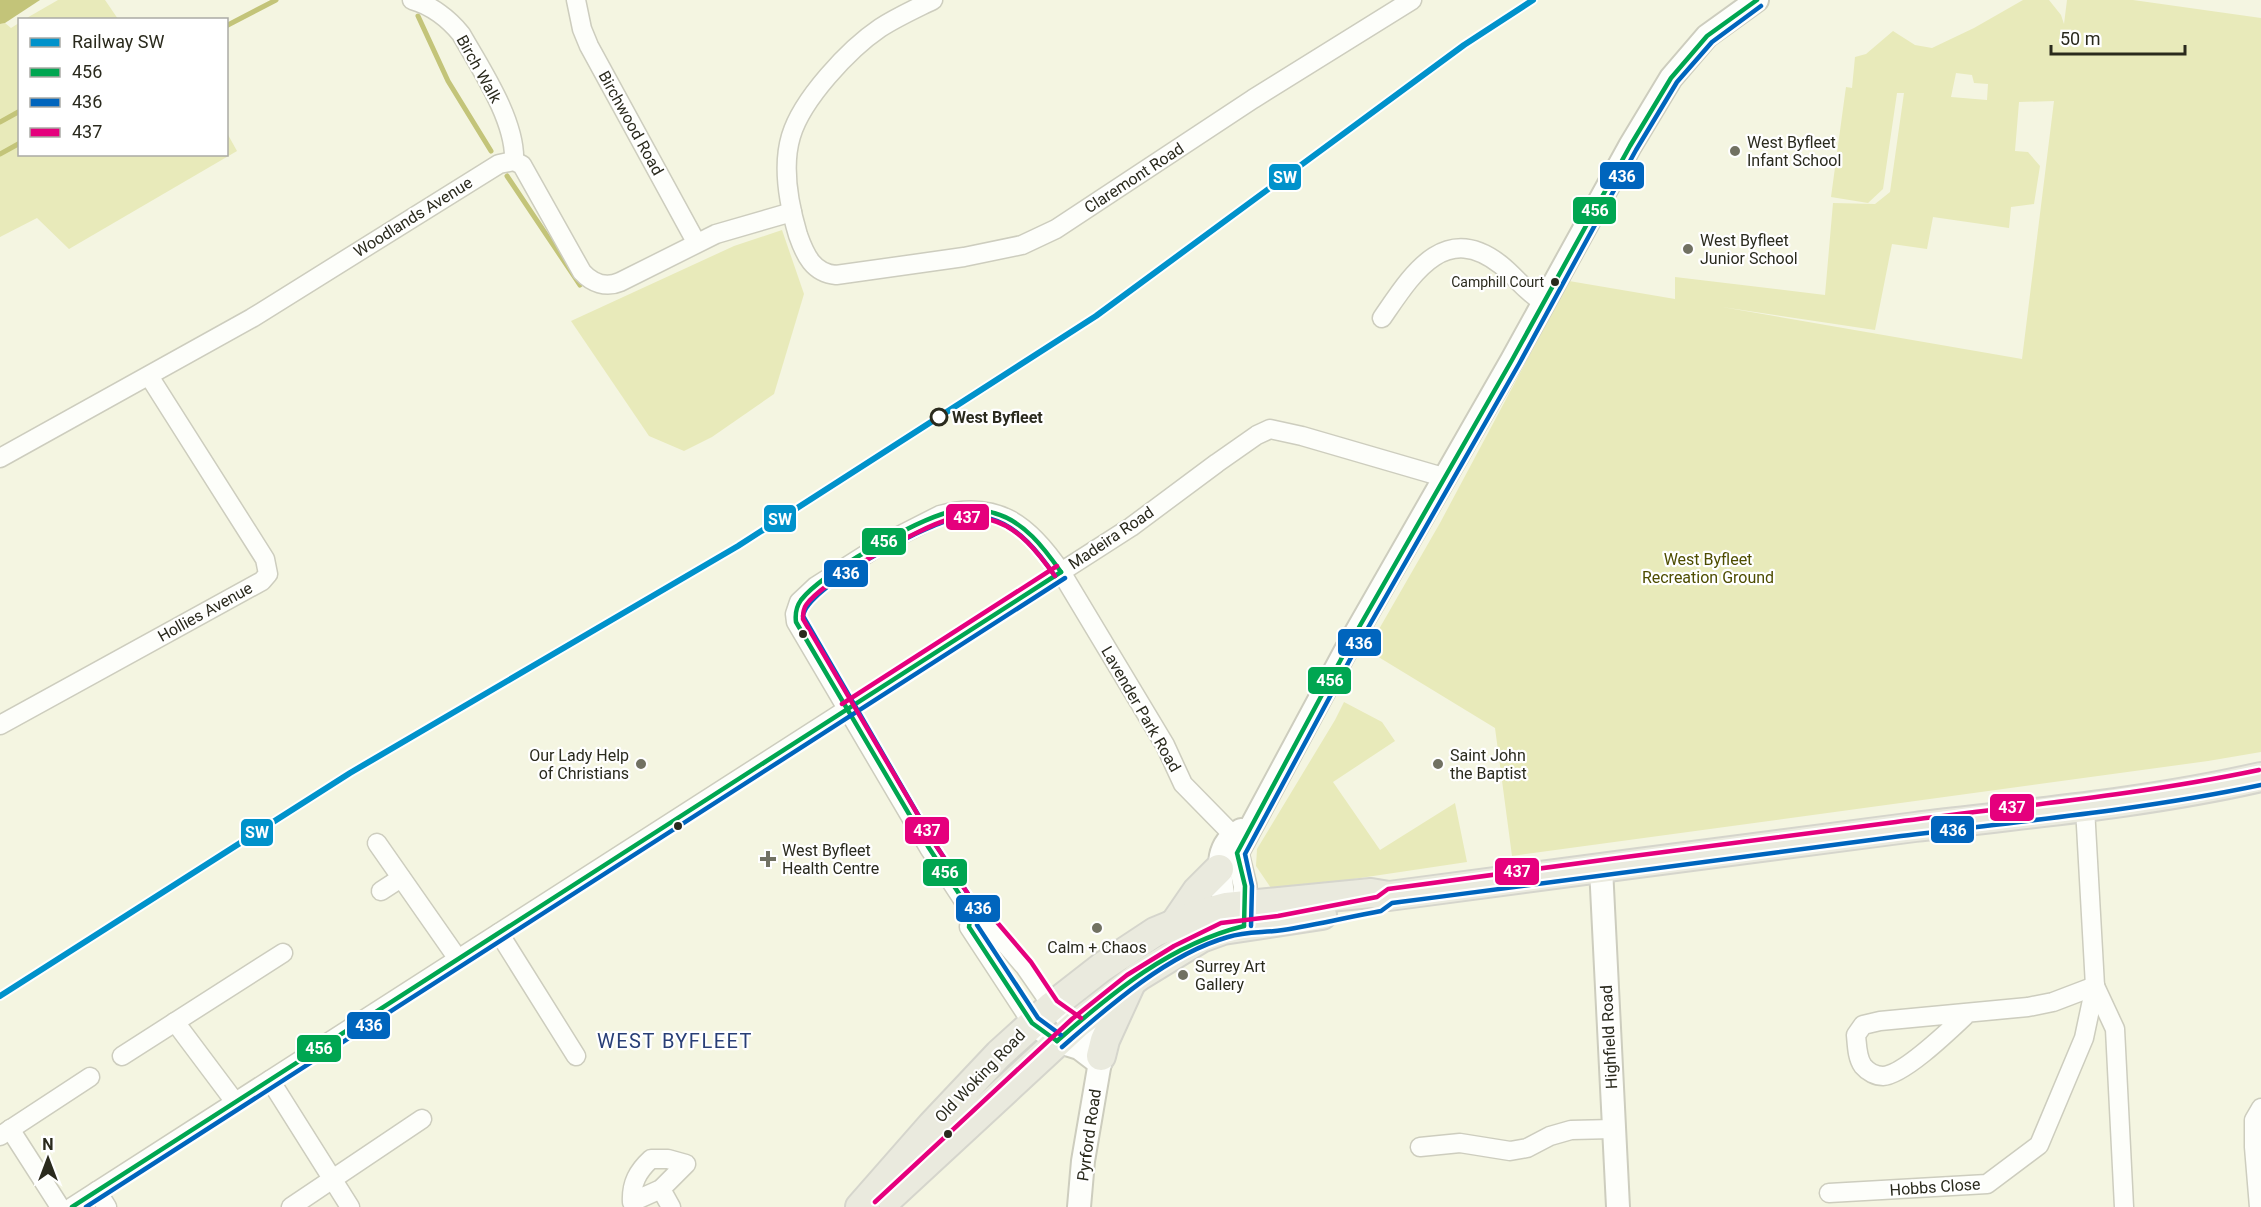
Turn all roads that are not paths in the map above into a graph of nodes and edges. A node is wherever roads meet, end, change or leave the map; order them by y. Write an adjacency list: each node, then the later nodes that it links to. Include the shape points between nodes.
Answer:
1 (412, 0): 6 (street, Birch Walk, via 432,8 461,34 512,133)
2 (576, 0): 8 (street, Birchwood Road, via 589,46)
3 (933, 0): 7 (street, via 867,38 808,102 789,145)
4 (1412, 0): 7 (street, Claremont Road, via 1056,229 1022,246 826,274 810,261)
5 (1757, 0): 9 (street, via 1707,36 1671,78)
6 (514, 161): 8 (street, via 525,168 582,272 592,281 616,284); 11 (street, Woodlands Avenue, via 492,167 252,318)
7 (792, 212): 8 (street)
8 (696, 242)
9 (1543, 302): 10 (street, via 1479,251 1457,250 1427,260 1390,295); 13 (street)
10 (1382, 318)
11 (149, 376): 12 (street, Woodlands Avenue); 16 (street, Hollies Avenue, via 265,559 267,574 262,581)
12 (0, 458)
13 (1443, 477): 14 (street, Madeira Road, via 1270,429); 19 (street)
14 (1061, 572): 15 (street, Madeira Road); 15 (street, Lavender Park Road, via 1023,529 982,509 940,514 848,564 807,593 795,614); 19 (street, Lavender Park Road, via 1165,745 1183,784)
15 (846, 710): 25 (street); 28 (street, Madeira Road)
16 (0, 724)
17 (2261, 777): 18 (main road, via 2188,793)
18 (2085, 808): 22 (main road); 32 (street, Hobbs Close)
19 (1242, 830): 21 (street, via 1221,854); 26 (street, via 1237,853 1245,886)
20 (377, 843): 23 (street)
21 (1219, 868): 26 (street); 27 (main road)
22 (1601, 868): 26 (main road, via 1389,896 1371,893); 45 (street, Highfield Road)
23 (400, 878): 24 (street); 30 (street)
24 (381, 891)
25 (971, 912): 34 (street, via 984,919 1025,967); 34 (street, via 969,927)
26 (1235, 917): 27 (main road, Old Woking Road, via 1196,915); 31 (main road, Old Woking Road)
27 (1175, 923): 34 (main road, Old Woking Road, via 1102,967)
28 (499, 933): 30 (street, Madeira Road); 38 (street)
29 (283, 953): 35 (street)
30 (458, 959): 41 (street, Madeira Road)
31 (1132, 981): 36 (main road, Old Woking Road); 39 (main road)
32 (2095, 986): 33 (street, via 2053,1002); 51 (street, Hobbs Close, via 2084,1038 2039,1145 1987,1184); 62 (street, via 2115,1029)
33 (1968, 1013): 33 (street, via 1899,1071 1884,1076 1870,1073 1862,1065 1856,1035 1863,1025)
34 (1042, 1014): 36 (street); 58 (main road, Old Woking Road, via 989,1063)
35 (175, 1022): 37 (street); 42 (street)
36 (1067, 1032): 39 (street, via 1090,1036); 59 (main road, Old Woking Road)
37 (122, 1056)
38 (576, 1056)
39 (1100, 1060): 60 (street, Pyrford Road)
40 (90, 1077): 46 (street)
41 (270, 1080): 42 (street, Madeira Road); 48 (street)
42 (235, 1102): 50 (street, Madeira Road)
43 (2261, 1108): 63 (street, via 2254,1120)
44 (422, 1119): 48 (street)
45 (1613, 1129): 47 (street, via 1571,1130 1510,1152 1460,1143); 61 (street, Highfield Road)
46 (5, 1132): 52 (street)
47 (1420, 1147)
48 (332, 1179): 55 (street); 56 (street)
49 (661, 1189): 57 (street)
50 (97, 1191): 53 (street, Madeira Road); 54 (street)
51 (1829, 1193)
52 (60, 1207)
53 (72, 1207)
54 (107, 1207)
55 (291, 1207)
56 (350, 1207)
57 (671, 1207)
58 (860, 1207)
59 (880, 1207)
60 (1079, 1207)
61 (1618, 1207)
62 (2124, 1207)
63 (2259, 1207)

